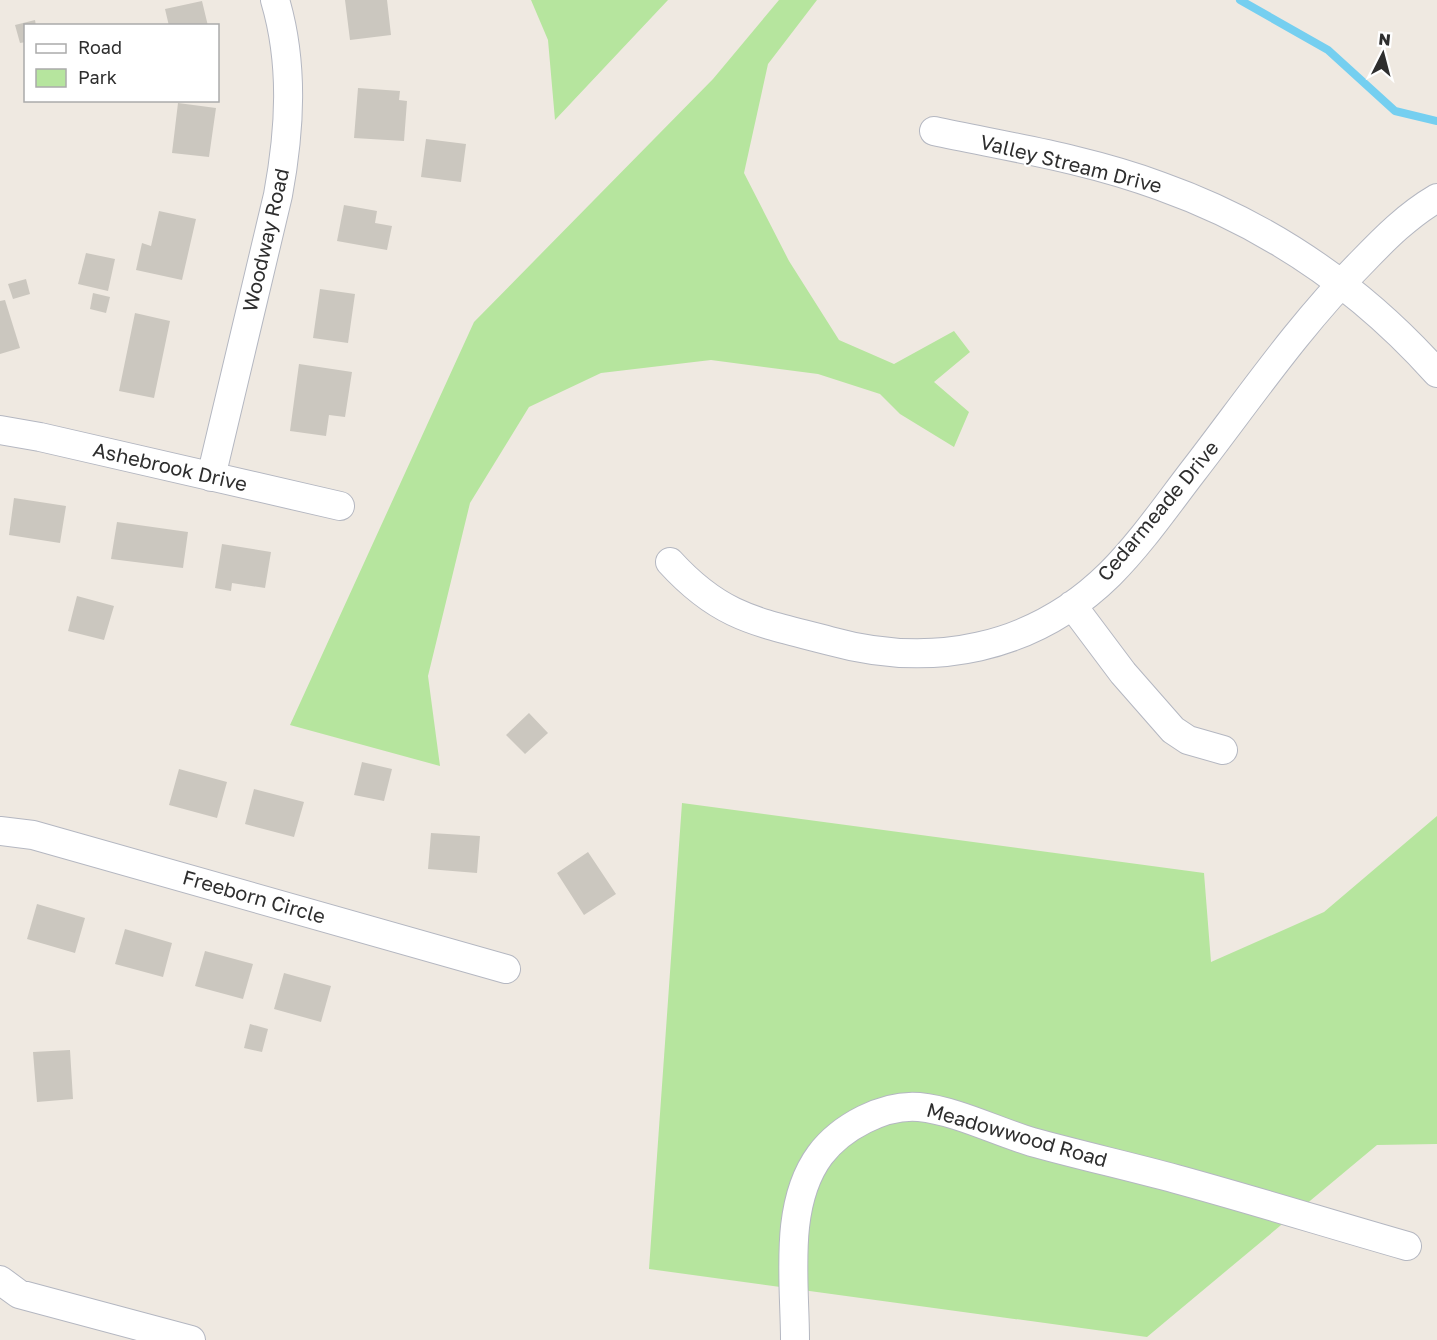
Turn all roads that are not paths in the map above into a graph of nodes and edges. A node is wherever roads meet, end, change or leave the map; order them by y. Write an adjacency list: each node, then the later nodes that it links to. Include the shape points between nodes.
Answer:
1 (275, 0): 7 (street, Woodway Road, via 286,58 286,151)
2 (934, 131): 4 (street, Valley Stream Drive, via 1067,159 1159,185 1221,210 1290,247)
3 (1437, 198): 4 (street, Cedarmeade Drive, via 1392,231)
4 (1341, 282): 5 (street, Valley Stream Drive, via 1411,344); 10 (street, Cedarmeade Drive, via 1151,525 1110,574)
5 (1437, 373)
6 (0, 430): 7 (street, Ashebrook Drive)
7 (211, 477): 8 (street, Ashebrook Drive)
8 (340, 506)
9 (670, 562): 10 (street, Cedarmeade Drive, via 700,593 743,618 867,652 915,656 963,651 1011,637)
10 (1072, 605): 11 (street, via 1123,673 1173,730 1188,740)
11 (1223, 750)
12 (0, 831): 13 (street, Freeborn Circle, via 33,835)
13 (506, 969)
14 (1407, 1246): 17 (street, Meadowwood Road, via 1030,1141 944,1113 918,1107 894,1110 864,1120 839,1136 810,1172 794,1238)
15 (10, 1287): 16 (street)
16 (191, 1340)
17 (795, 1340)

